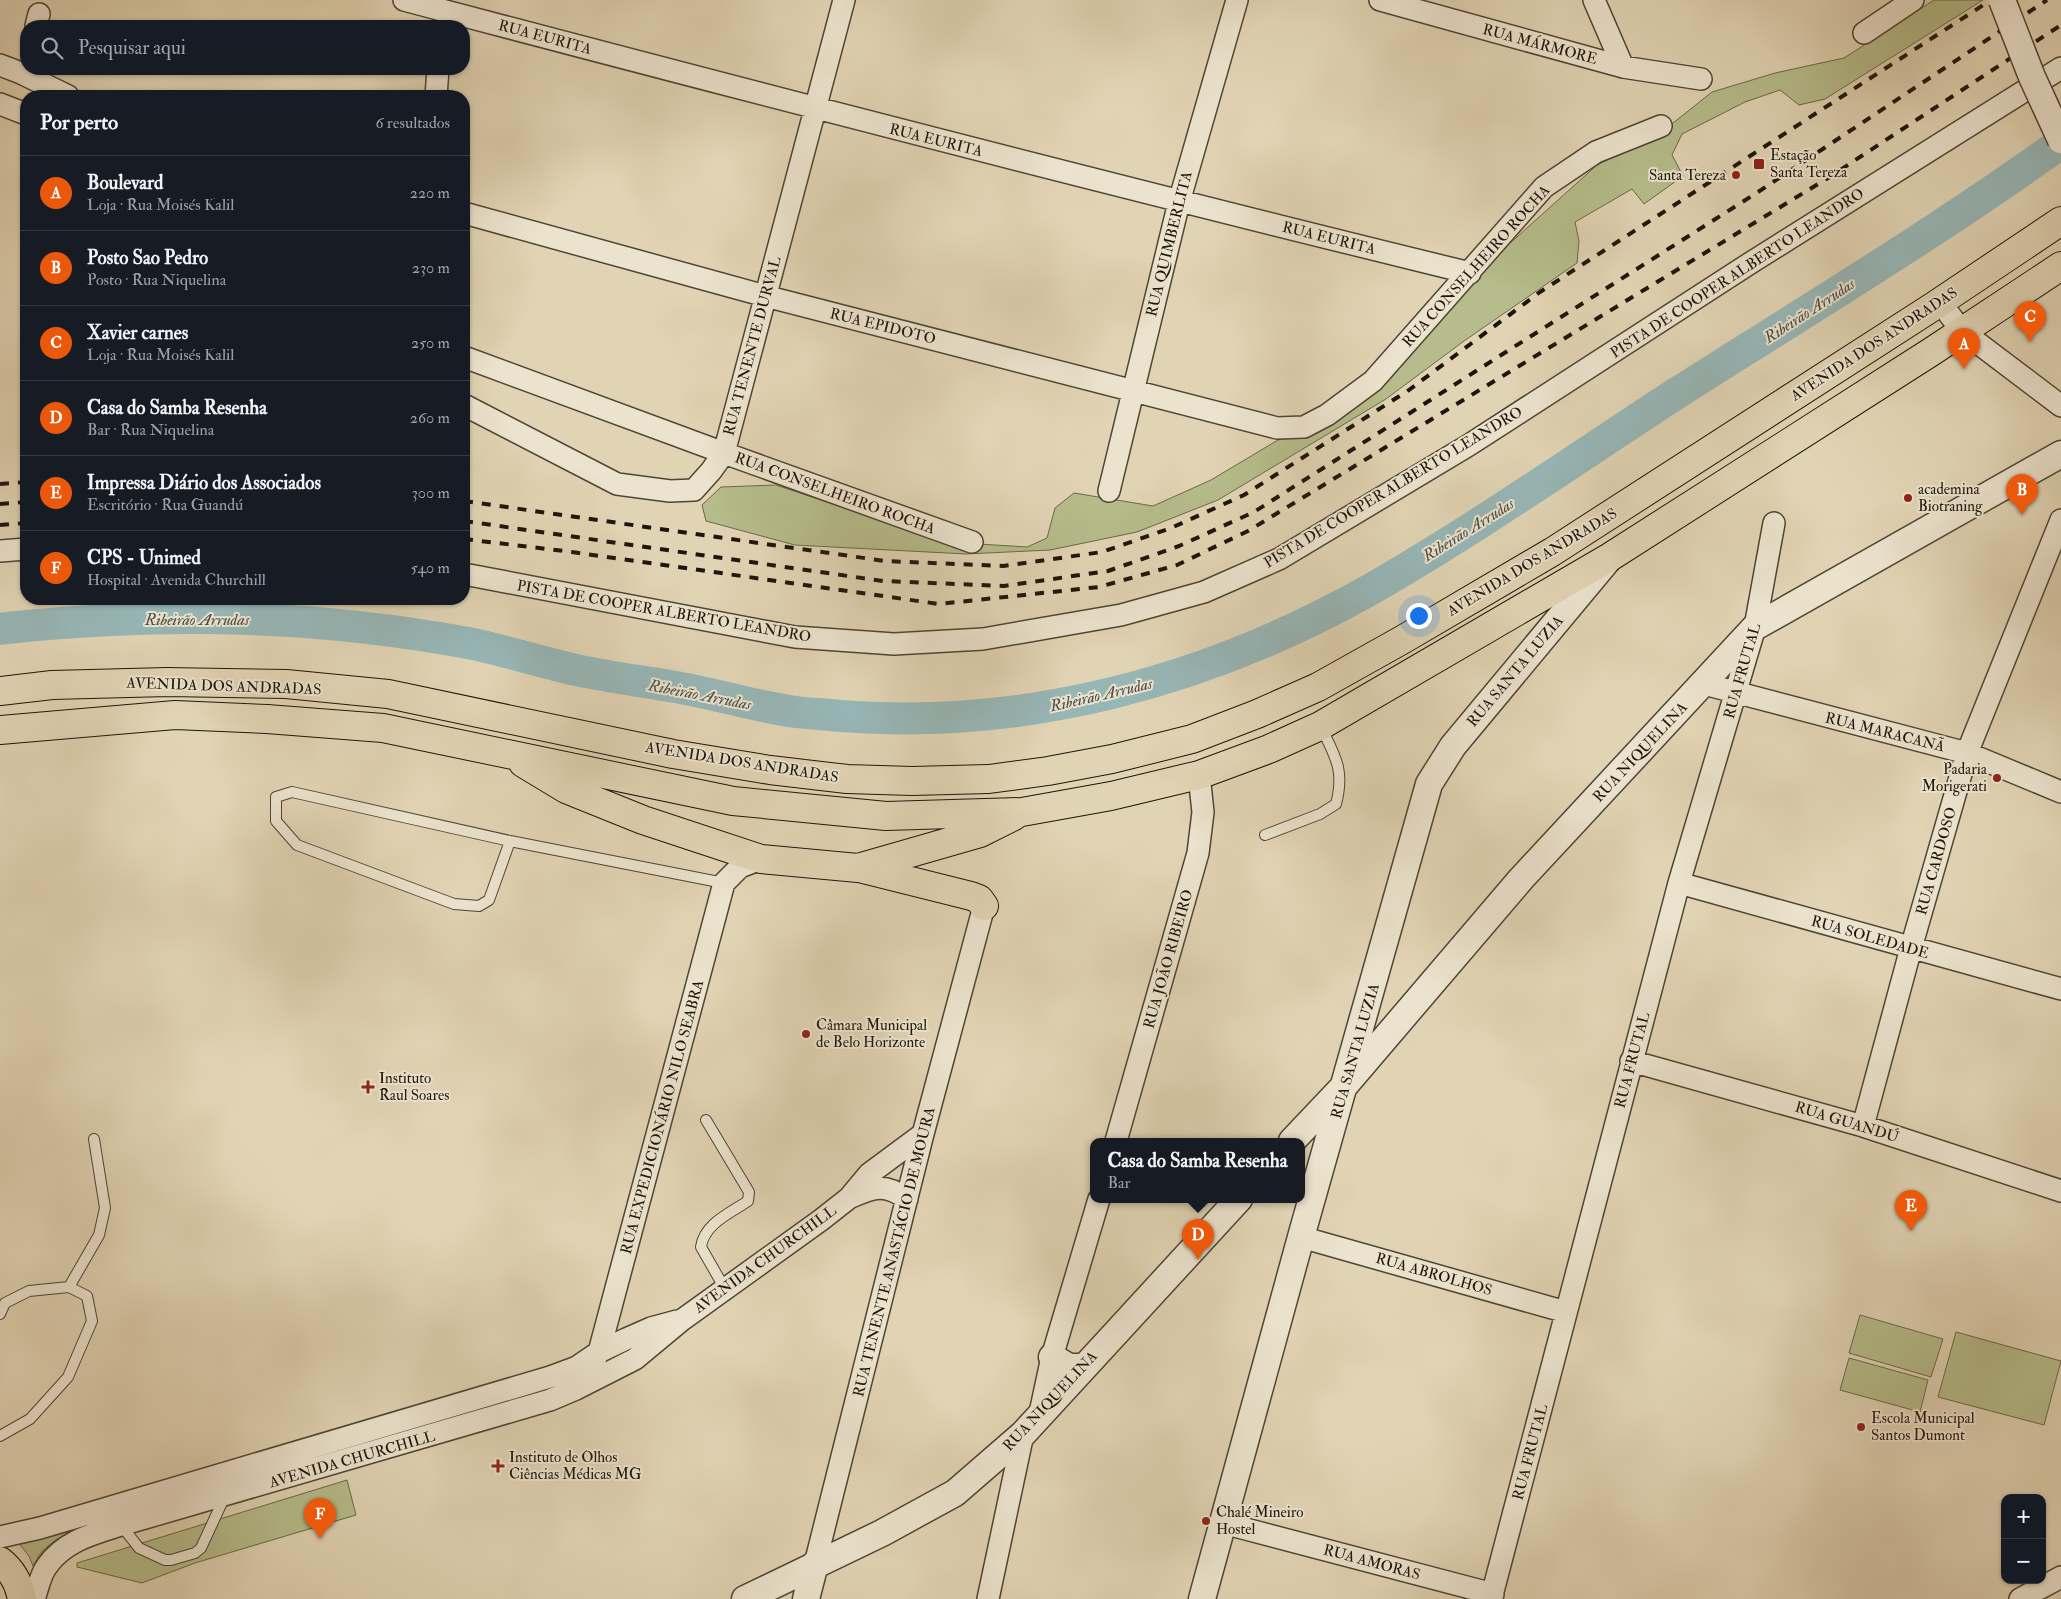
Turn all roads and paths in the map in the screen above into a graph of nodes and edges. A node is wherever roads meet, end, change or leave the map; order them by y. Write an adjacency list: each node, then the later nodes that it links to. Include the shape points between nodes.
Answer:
1 (404, 0): 8 (street, RUA EURITA)
2 (844, 0): 20 (street, RUA TENENTE DURVAL)
3 (1237, 0): 24 (street, RUA QUIMBERLITA)
4 (1380, 0): 12 (street, RUA MÁRMORE)
5 (1594, 0): 12 (street)
6 (1913, 0): 9 (street)
7 (2002, 0): 23 (street, bridge)
8 (441, 12): 20 (street, RUA EURITA)
9 (1864, 33)
10 (0, 65): 11 (street)
11 (20, 66)
12 (1623, 67): 16 (street, RUA MÁRMORE)
13 (2061, 68): 46 (street, PISTA DE COOPER ALBERTO LEANDRO, via 1469,445 1279,559 1204,592 1121,616 983,639 894,644 795,637)
14 (37, 75): 17 (street)
15 (438, 75): 18 (street)
16 (1701, 79)
17 (59, 90)
18 (436, 90)
19 (0, 104): 21 (street)
20 (816, 109): 24 (street, RUA EURITA); 29 (street, RUA TENENTE DURVAL)
21 (20, 112)
22 (1661, 126): 28 (street, RUA CONSELHEIRO ROCHA, via 1596,152 1544,187)
23 (2061, 140)
24 (1179, 202): 28 (street, RUA EURITA); 33 (street, RUA QUIMBERLITA)
25 (470, 215): 29 (street, RUA EPIDOTO)
26 (2061, 221): 30 (main road, AVENIDA DOS ANDRADAS)
27 (2061, 266): 31 (main road, AVENIDA DOS ANDRADAS)
28 (1470, 273): 36 (street, RUA CONSELHEIRO ROCHA, via 1374,381 1327,415)
29 (765, 296): 33 (street, RUA EPIDOTO); 37 (street, RUA TENENTE DURVAL)
30 (1942, 301): 31 (street); 49 (main road, AVENIDA DOS ANDRADAS, via 1552,552 1318,687 1192,739 1112,759 989,779 847,779 673,754 388,694 286,684 167,682 52,685)
31 (1962, 331): 34 (street); 45 (main road, AVENIDA DOS ANDRADAS)
32 (470, 360): 37 (street, RUA TENENTE DURVAL)
33 (1133, 390): 36 (street, RUA EPIDOTO, via 1277,428); 39 (street, RUA QUIMBERLITA)
34 (2061, 406)
35 (470, 408): 37 (street, RUA CONSELHEIRO ROCHA, via 617,484 670,491 694,490)
36 (1304, 427)
37 (724, 453): 42 (street, RUA CONSELHEIRO ROCHA)
38 (2061, 454): 47 (street, RUA NIQUELINA)
39 (1109, 491)
40 (2061, 520): 54 (street, RUA CARDOSO)
41 (1774, 523): 47 (street, RUA FRUTAL)
42 (972, 542)
43 (20, 549): 44 (street)
44 (0, 550)
45 (1610, 557): 51 (main road, AVENIDA DOS ANDRADAS); 68 (street, RUA SANTA LUZIA, via 1453,746 1429,784)
46 (470, 575)
47 (1756, 627): 48 (street, RUA NIQUELINA); 50 (street, RUA FRUTAL)
48 (1704, 684): 50 (street, RUA MARACANÃ); 68 (street, RUA NIQUELINA, via 1521,879)
49 (0, 691)
50 (1735, 694): 54 (street, RUA MARACANÃ); 63 (street, RUA FRUTAL)
51 (1320, 726): 55 (main road, AVENIDA DOS ANDRADAS, via 1269,750); 58 (lane, via 1339,765 1340,789 1336,804 1320,814)
52 (0, 730): 53 (main road, AVENIDA DOS ANDRADAS, via 175,715 383,728)
53 (505, 752): 57 (main road, AVENIDA DOS ANDRADAS, via 733,801 886,816); 60 (main road, via 566,789 643,820)
54 (1968, 753): 56 (street, RUA MARACANÃ); 65 (street, RUA CARDOSO)
55 (1199, 775): 57 (main road, AVENIDA DOS ANDRADAS, via 1111,796); 72 (street, RUA JOÃO RIBEIRO, via 1203,812 1198,853)
56 (2061, 792)
57 (1022, 812): 61 (main road, via 980,833)
58 (1265, 835)
59 (510, 840): 59 (lane, via 490,900 479,906 454,904 297,845 276,821 276,797 292,792); 62 (lane)
60 (761, 858): 61 (main road); 62 (street, via 740,867)
61 (858, 868): 64 (main road, via 971,896)
62 (724, 883): 88 (street, RUA EXPEDICIONÁRIO NILO SEABRA)
63 (1679, 883): 65 (street, RUA SOLEDADE); 67 (street, RUA FRUTAL)
64 (984, 906): 71 (street, RUA TENENTE ANASTÁCIO DE MOURA)
65 (1911, 948): 66 (street, RUA SOLEDADE); 70 (street, RUA CARDOSO)
66 (2061, 989)
67 (1631, 1061): 70 (street, RUA GUANDÚ); 85 (street, RUA FRUTAL)
68 (1346, 1084): 73 (street, RUA NIQUELINA); 76 (street, RUA SANTA LUZIA)
69 (706, 1120): 84 (lane, via 749,1192 748,1201 711,1226 702,1239 701,1247)
70 (1863, 1126): 77 (street, RUA GUANDÚ)
71 (923, 1134): 78 (street, AVENIDA CHURCHILL, via 869,1174); 79 (street, RUA TENENTE ANASTÁCIO DE MOURA)
72 (1117, 1138)
73 (1295, 1138)
74 (94, 1140): 83 (lane, via 105,1208 99,1235)
75 (1305, 1150): 76 (street, via 1316,1154)
76 (1320, 1177): 82 (street, RUA SANTA LUZIA)
77 (2061, 1191)
78 (849, 1198): 79 (street, AVENIDA CHURCHILL, via 871,1188 883,1188 896,1191); 84 (street, AVENIDA CHURCHILL)
79 (907, 1199): 103 (street, RUA TENENTE ANASTÁCIO DE MOURA)
80 (1098, 1203): 89 (street)
81 (1234, 1203): 90 (street, RUA NIQUELINA)
82 (1301, 1237): 85 (street, RUA ABROLHOS); 99 (street, RUA SANTA LUZIA)
83 (69, 1287): 86 (lane, via 30,1291 5,1303); 94 (lane, via 87,1296 92,1321 68,1377 30,1419)
84 (725, 1289): 87 (street, AVENIDA CHURCHILL)
85 (1566, 1312): 105 (street, RUA FRUTAL)
86 (0, 1314)
87 (682, 1320): 88 (street, AVENIDA CHURCHILL, via 651,1328); 91 (street, AVENIDA CHURCHILL, via 635,1359)
88 (599, 1352): 91 (street, RUA EXPEDICIONÁRIO NILO SEABRA); 95 (street, AVENIDA CHURCHILL, via 550,1378)
89 (1052, 1356): 90 (street, via 1069,1366); 92 (street)
90 (1083, 1367): 92 (street, RUA NIQUELINA)
91 (576, 1389): 96 (street, AVENIDA CHURCHILL, via 550,1400)
92 (1040, 1413): 93 (street, RUA NIQUELINA)
93 (1023, 1434): 103 (street, RUA NIQUELINA, via 954,1493 882,1533); 110 (street)
94 (0, 1436)
95 (329, 1443): 96 (street); 97 (street, AVENIDA CHURCHILL)
96 (335, 1464): 98 (street, AVENIDA CHURCHILL)
97 (228, 1473): 98 (street); 101 (street, AVENIDA CHURCHILL)
98 (229, 1495): 100 (street, AVENIDA CHURCHILL); 100 (lane, via 201,1548 171,1560 138,1548)
99 (1223, 1523): 105 (street, RUA AMORAS); 111 (street, RUA SANTA LUZIA)
100 (121, 1525): 107 (street, AVENIDA CHURCHILL, via 77,1540 61,1550 45,1567)
101 (0, 1537)
102 (0, 1561): 106 (main road, via 19,1584)
103 (815, 1564): 108 (street, RUA NIQUELINA); 109 (street, RUA TENENTE ANASTÁCIO DE MOURA)
104 (2061, 1577): 112 (street)
105 (1492, 1596)
106 (22, 1599)
107 (34, 1599)
108 (745, 1599)
109 (806, 1599)
110 (988, 1599)
111 (1202, 1599)
112 (2020, 1599)

